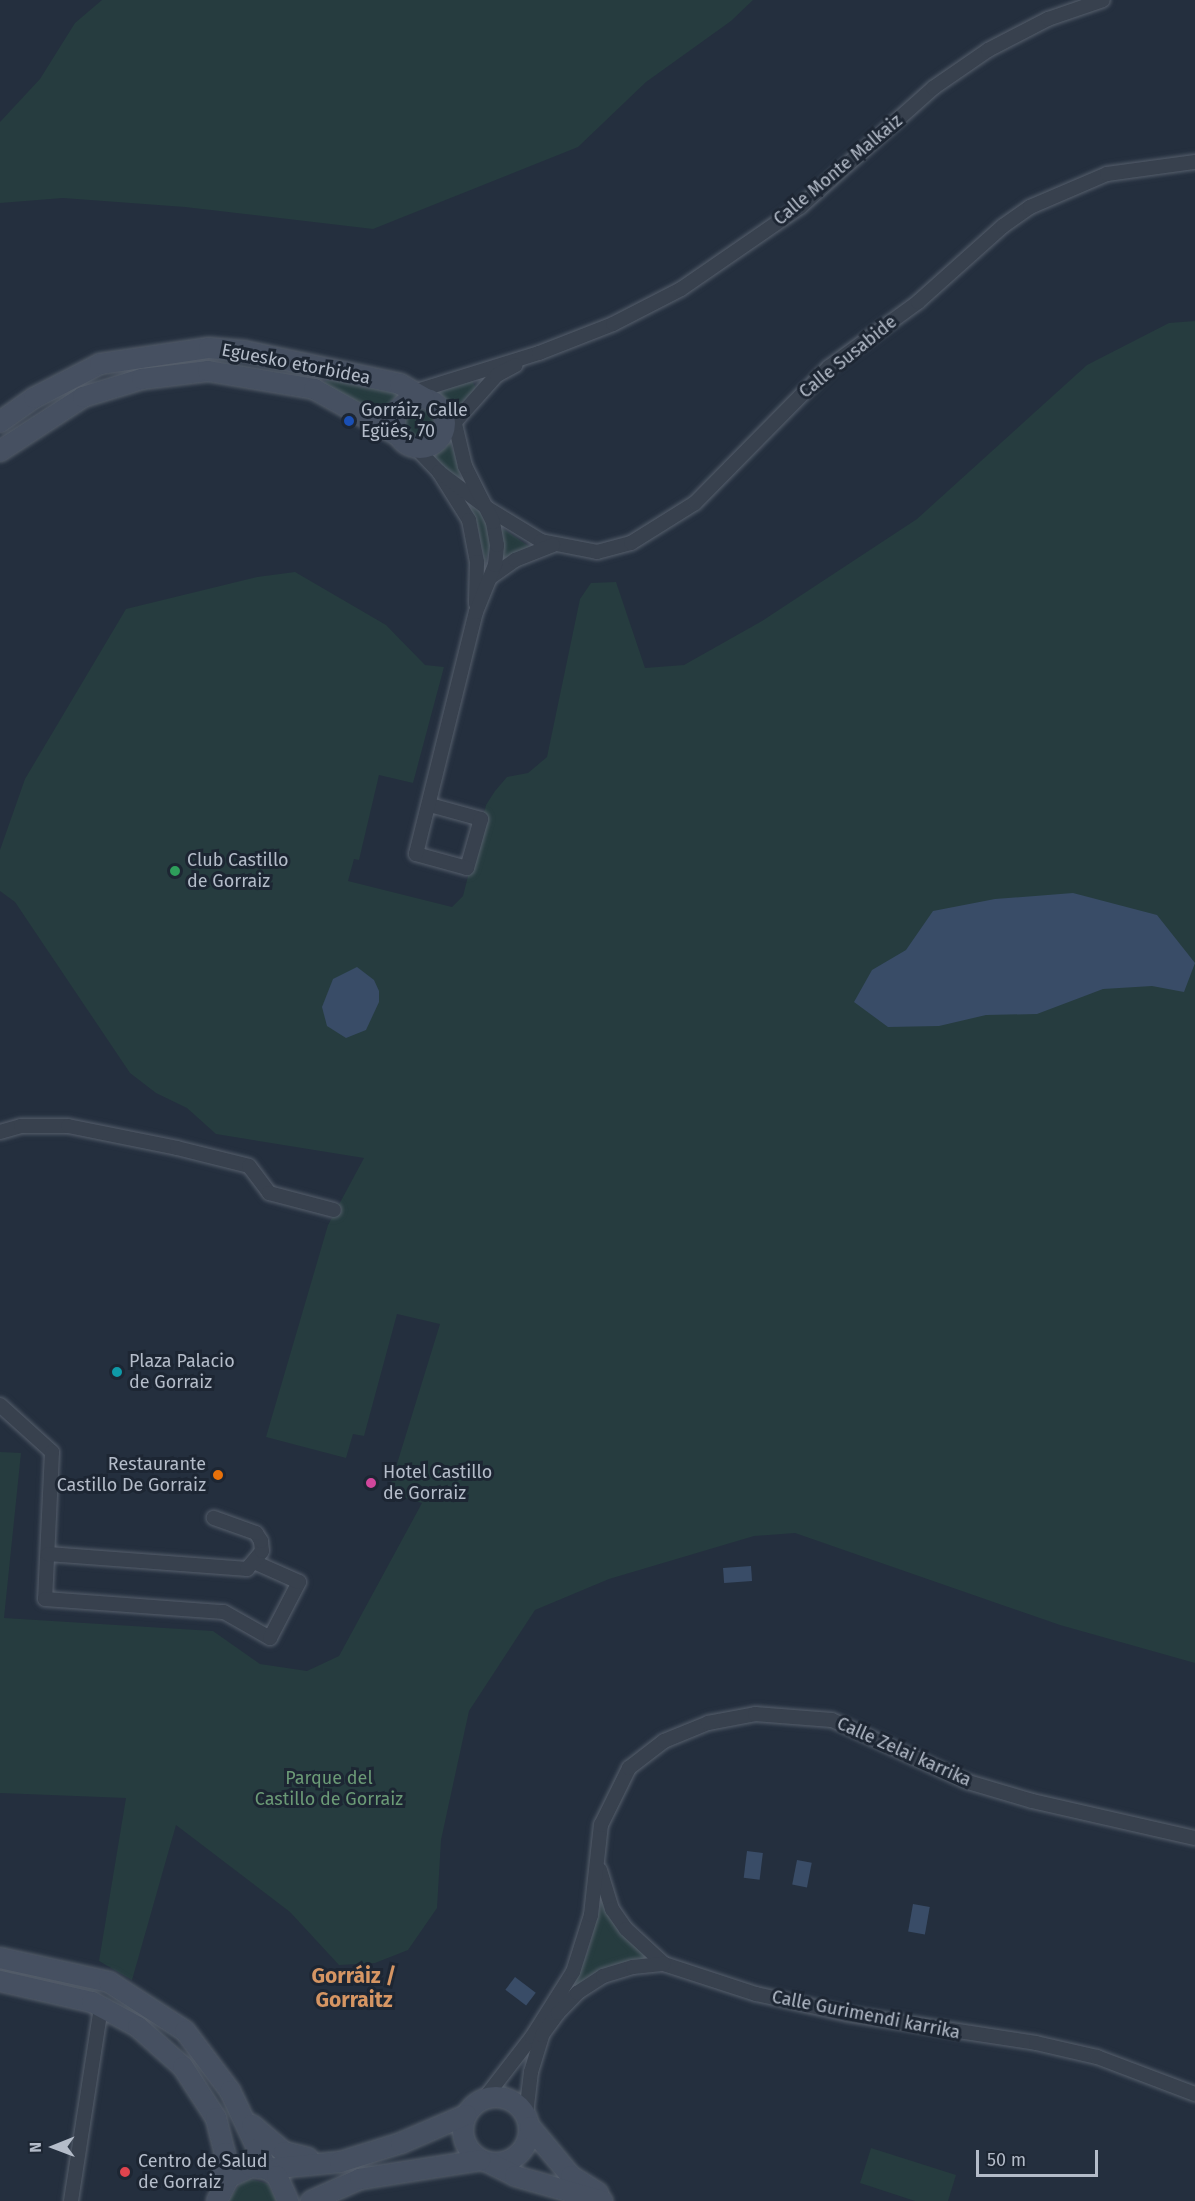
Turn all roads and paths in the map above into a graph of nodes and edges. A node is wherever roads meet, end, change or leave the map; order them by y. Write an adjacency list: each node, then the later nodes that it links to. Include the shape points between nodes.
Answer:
1 (1103, 0): 3 (street, Calle Monte Malkaiz, via 1048,19 988,50 933,88 800,207 681,289 613,324)
2 (1195, 162): 13 (street, Calle Susabide, via 1107,174 1030,207 918,302 829,367 695,503 614,549 597,552)
3 (539, 353): 4 (street, Calle Monte Malkaiz); 6 (street, Calle Monte Malkaiz, via 496,375)
4 (422, 398): 5 (street, Eguesko etorbidea, via 291,361 209,348 100,364 34,398); 6 (street); 7 (street, via 396,414); 8 (street, via 445,419)
5 (0, 422)
6 (455, 424): 8 (street, Calle Monte Malkaiz); 12 (street, via 465,466)
7 (397, 435): 9 (street); 10 (street, Eguesko etorbidea, via 314,389 208,371 142,379 83,397)
8 (437, 442): 9 (street)
9 (417, 449): 11 (street)
10 (0, 452)
11 (439, 472): 12 (street); 15 (street, via 462,504 472,530 477,561)
12 (487, 508): 13 (street, Calle Susabide, via 521,531); 14 (street, via 497,545)
13 (553, 545): 14 (street, via 515,560)
14 (491, 577): 15 (street)
15 (476, 612): 16 (street)
16 (429, 805): 16 (street, via 416,854 468,868 481,819)
17 (0, 1132): 18 (street, via 21,1126 68,1126 177,1148 249,1166 269,1193)
18 (334, 1210)
19 (0, 1405): 21 (street, via 52,1452)
20 (214, 1518): 22 (street, via 256,1533 262,1551)
21 (48, 1554): 22 (street, via 247,1569); 22 (street, via 45,1599 224,1612 270,1638 299,1582)
22 (254, 1562)
23 (1195, 1838): 24 (street, Calle Zelai karrika, via 1032,1801 968,1782 832,1720 755,1714 708,1723 664,1741 629,1768 601,1825)
24 (597, 1856): 26 (street, Calle Gurimendi karrika, via 612,1909 626,1929); 30 (street, Calle Zelai karrika, via 591,1915 573,1972 532,2037)
25 (0, 1958): 31 (street, via 78,1974 119,1988 185,2031 217,2069)
26 (664, 1964): 29 (street, Calle Gurimendi karrika, via 756,1994 847,2014 1036,2043 1097,2057); 33 (street, via 633,1967 603,1976 577,1993 558,2013 542,2035 531,2072)
27 (0, 1981): 28 (street, via 40,1988)
28 (101, 2007): 37 (street, via 138,2027 195,2083 216,2118 225,2153); 38 (street)
29 (1195, 2094)
30 (484, 2099): 32 (street); 33 (street, via 512,2100)
31 (241, 2112): 35 (street, via 263,2138 284,2152); 36 (street)
32 (466, 2115): 34 (street, via 463,2135 472,2153); 35 (street, via 401,2143)
33 (528, 2120): 34 (street, via 526,2147 519,2155 501,2163); 42 (street, via 570,2176)
34 (485, 2161): 40 (street, via 360,2179); 41 (street, via 515,2176)
35 (340, 2162): 36 (street)
36 (267, 2169): 37 (street, via 251,2167 229,2177); 39 (street, via 277,2176)
37 (216, 2196)
38 (71, 2201)
39 (288, 2201)
40 (311, 2201)
41 (602, 2201)
42 (613, 2201)

